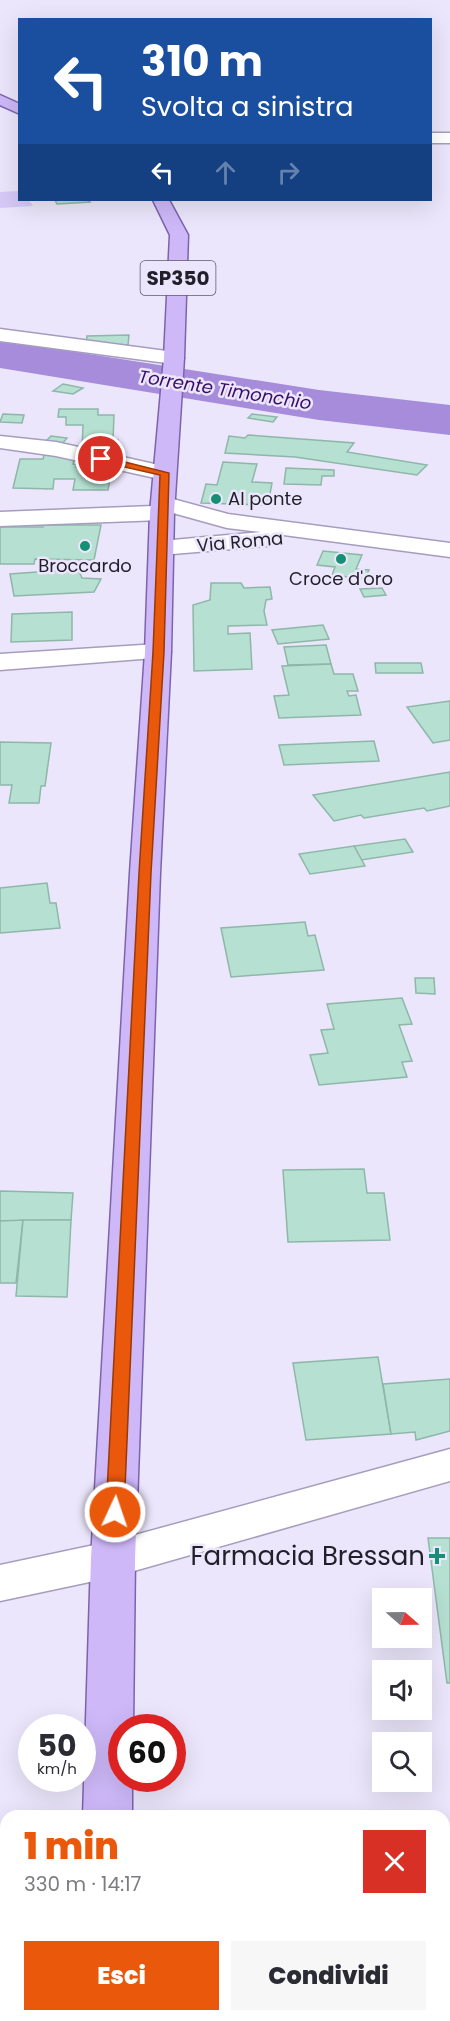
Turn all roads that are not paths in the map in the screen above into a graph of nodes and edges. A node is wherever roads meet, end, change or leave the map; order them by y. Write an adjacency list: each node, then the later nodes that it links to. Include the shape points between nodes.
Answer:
1 (0, 99): 2 (main road)
2 (18, 109)
3 (432, 138): 4 (street)
4 (450, 138)
5 (162, 201): 7 (main road, SP350, via 179,235)
6 (0, 335): 7 (street)
7 (174, 360): 9 (main road, SP350)
8 (0, 442): 9 (street, via 56,449)
9 (164, 473): 11 (main road, SP350)
10 (0, 519): 11 (street)
11 (162, 524): 12 (street, Via Roma); 12 (street, Via Roma, via 227,521); 14 (main road, SP350)
12 (320, 534): 13 (street, Via Roma)
13 (450, 550)
14 (158, 652): 15 (street); 17 (main road, SP350)
15 (0, 662)
16 (450, 1465): 17 (street)
17 (113, 1559): 18 (street); 19 (main road, SP350)
18 (0, 1583)
19 (107, 1810)

